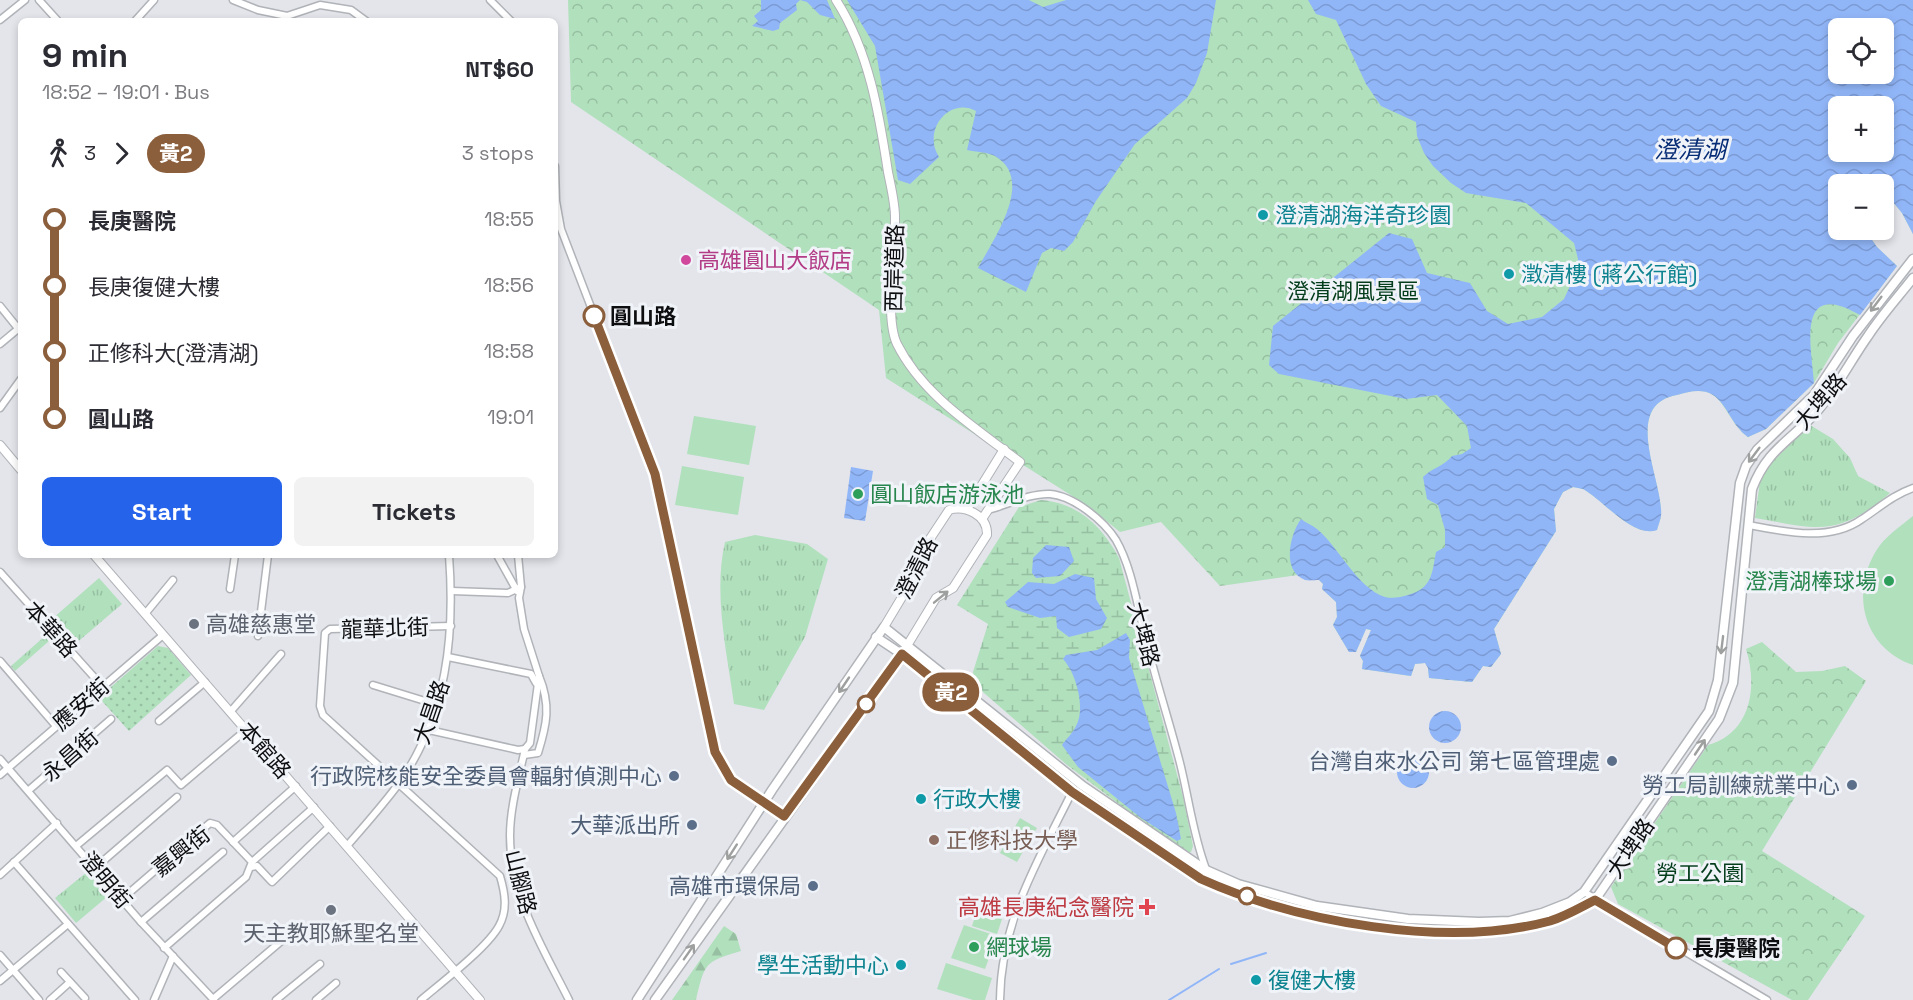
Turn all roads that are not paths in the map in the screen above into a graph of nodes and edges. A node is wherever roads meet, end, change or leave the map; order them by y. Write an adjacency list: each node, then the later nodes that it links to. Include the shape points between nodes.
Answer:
1 (25, 0): 11 (street)
2 (39, 0): 7 (street)
3 (154, 0): 8 (street)
4 (233, 0): 9 (street, via 287,16 320,5 351,10)
5 (490, 0): 10 (street)
6 (836, 0): 22 (street, 西岸道路, via 852,24 864,55 896,216 892,286 896,341 912,370 941,401)
7 (55, 18)
8 (138, 18)
9 (362, 18)
10 (509, 18)
11 (0, 20)
12 (558, 212): 72 (street, via 561,229 655,474 715,752 731,780)
13 (1913, 259): 86 (main road, 大埤路, one-way to 86, via 1853,336 1814,395 1757,450 1746,466 1740,483 1718,680 1709,711)
14 (1913, 278): 28 (main road, 大埤路, via 1867,336 1851,366 1818,410 1769,454 1752,489)
15 (0, 306): 16 (street)
16 (18, 328)
17 (18, 332): 18 (street)
18 (0, 344)
19 (18, 383): 20 (street)
20 (0, 408)
21 (0, 446): 23 (street)
22 (1004, 449): 25 (street); 26 (street, 西岸道路, via 1020,462)
23 (18, 467)
24 (1913, 488): 28 (street, via 1883,502 1842,530 1815,533)
25 (968, 509): 27 (street); 42 (street, 澄清路, via 949,510 914,563 911,582)
26 (988, 510): 27 (street); 84 (street, 大埤路, via 1050,494 1087,511 1115,539 1124,556)
27 (982, 519): 46 (street, 澄清路, one-way to 27, via 936,598 953,588 987,535)
28 (1749, 525): 88 (main road, 大埤路, one-way to 28, via 1719,719 1733,683)
29 (97, 558): 40 (street, 本館路)
30 (235, 558): 37 (street)
31 (268, 558): 44 (street)
32 (449, 558): 39 (street, 大昌路)
33 (499, 558): 38 (street)
34 (518, 558): 38 (street, 山腳路)
35 (0, 572): 54 (street, 本華路)
36 (173, 580): 40 (street)
37 (230, 589)
38 (519, 589): 39 (street); 51 (street, 山腳路, via 524,629)
39 (452, 591): 41 (street, 大昌路)
40 (146, 614): 43 (street, 本館路)
41 (452, 626): 49 (street, 大昌路); 67 (street, 龍華北街, via 330,629 325,633 320,705 323,715)
42 (884, 627): 45 (main road, 澄清路); 46 (main road, 大埤路)
43 (163, 634): 52 (street, 本館路); 54 (street, 應安街)
44 (258, 636)
45 (876, 637): 48 (main road, 大埤路); 72 (main road, 澄清路, one-way to 72)
46 (908, 644): 48 (street, 澄清路); 84 (main road, 大埤路, via 1083,786)
47 (281, 654): 57 (street)
48 (902, 654): 70 (main road, 大埤路); 74 (main road, 澄清路)
49 (448, 657): 55 (street, via 531,674); 56 (street, 大昌路)
50 (0, 661): 60 (street)
51 (539, 676): 55 (street, 山腳路); 63 (street, 山腳路, via 547,695 546,729 538,753)
52 (205, 682): 57 (street, 本館路); 59 (street)
53 (373, 685): 56 (street)
54 (102, 686): 60 (street, 應安街)
55 (537, 686): 63 (street, 山腳路, via 530,743)
56 (438, 705): 62 (street, 大昌路)
57 (231, 711): 61 (street, 本館路)
58 (111, 719): 69 (street, 永昌街)
59 (159, 721)
60 (56, 726): 65 (street, 應安街)
61 (247, 729): 68 (street, 本館路); 78 (street, via 181,785 167,770)
62 (429, 730): 63 (street); 67 (street, 大昌路)
63 (524, 752): 112 (street, 山腳路, via 511,818 512,861 522,905)
64 (0, 759): 65 (street, 澄明街)
65 (8, 768): 66 (street, 應安街); 69 (street, 澄明街)
66 (0, 775)
67 (399, 783): 79 (street, 大昌路); 98 (street, via 500,876 505,894 500,926)
68 (296, 786): 73 (street, 本館路); 77 (street)
69 (29, 790): 75 (street, 澄明街)
70 (1072, 792): 88 (main road, 大埤路, via 1201,879 1309,916 1374,926 1481,932 1551,920); 115 (street, via 1018,900 1004,955)
71 (177, 797): 83 (street)
72 (764, 803): 74 (street); 113 (main road, 澄清路, one-way to 113)
73 (314, 807): 76 (street, 本館路); 82 (street)
74 (784, 816): 114 (main road, 澄清路, one-way to 74)
75 (57, 823): 78 (street, 澄明街); 81 (street)
76 (330, 826): 79 (street, 本館路); 82 (street, 嘉興街, via 272,882)
77 (233, 842): 82 (street, 嘉興街); 87 (street, 嘉興街, via 210,823)
78 (76, 846): 83 (street, 澄明街)
79 (347, 846): 98 (street, 本館路)
80 (223, 852): 89 (street)
81 (14, 862): 85 (street); 90 (street)
82 (251, 864): 92 (street, via 246,877)
83 (95, 868): 87 (street, 澄明街)
84 (1206, 870): 86 (main road, 大埤路, via 1238,884 1317,906 1408,919 1510,921 1550,910)
85 (0, 875)
86 (1584, 892): 88 (street)
87 (122, 899): 89 (street, 澄明街)
88 (1595, 900): 116 (street)
89 (141, 922): 92 (street, 澄明街)
90 (68, 924): 96 (street); 106 (street)
91 (292, 932): 103 (street)
92 (164, 948): 94 (street, 澄明街)
93 (0, 955): 96 (street)
94 (172, 956): 103 (street, 澄明街); 107 (street)
95 (320, 964): 108 (street)
96 (13, 970): 99 (street); 104 (street)
97 (61, 972): 100 (street)
98 (456, 972): 110 (street); 111 (street, 本館路)
99 (0, 981)
100 (70, 982): 102 (street); 105 (street)
101 (336, 983): 109 (street)
102 (85, 998)
103 (213, 999)
104 (39, 1000)
105 (50, 1000)
106 (135, 1000)
107 (154, 1000)
108 (276, 1000)
109 (316, 1000)
110 (421, 1000)
111 (480, 1000)
112 (569, 1000)
113 (637, 1000)
114 (655, 1000)
115 (1000, 1000)
116 (1767, 1000)

